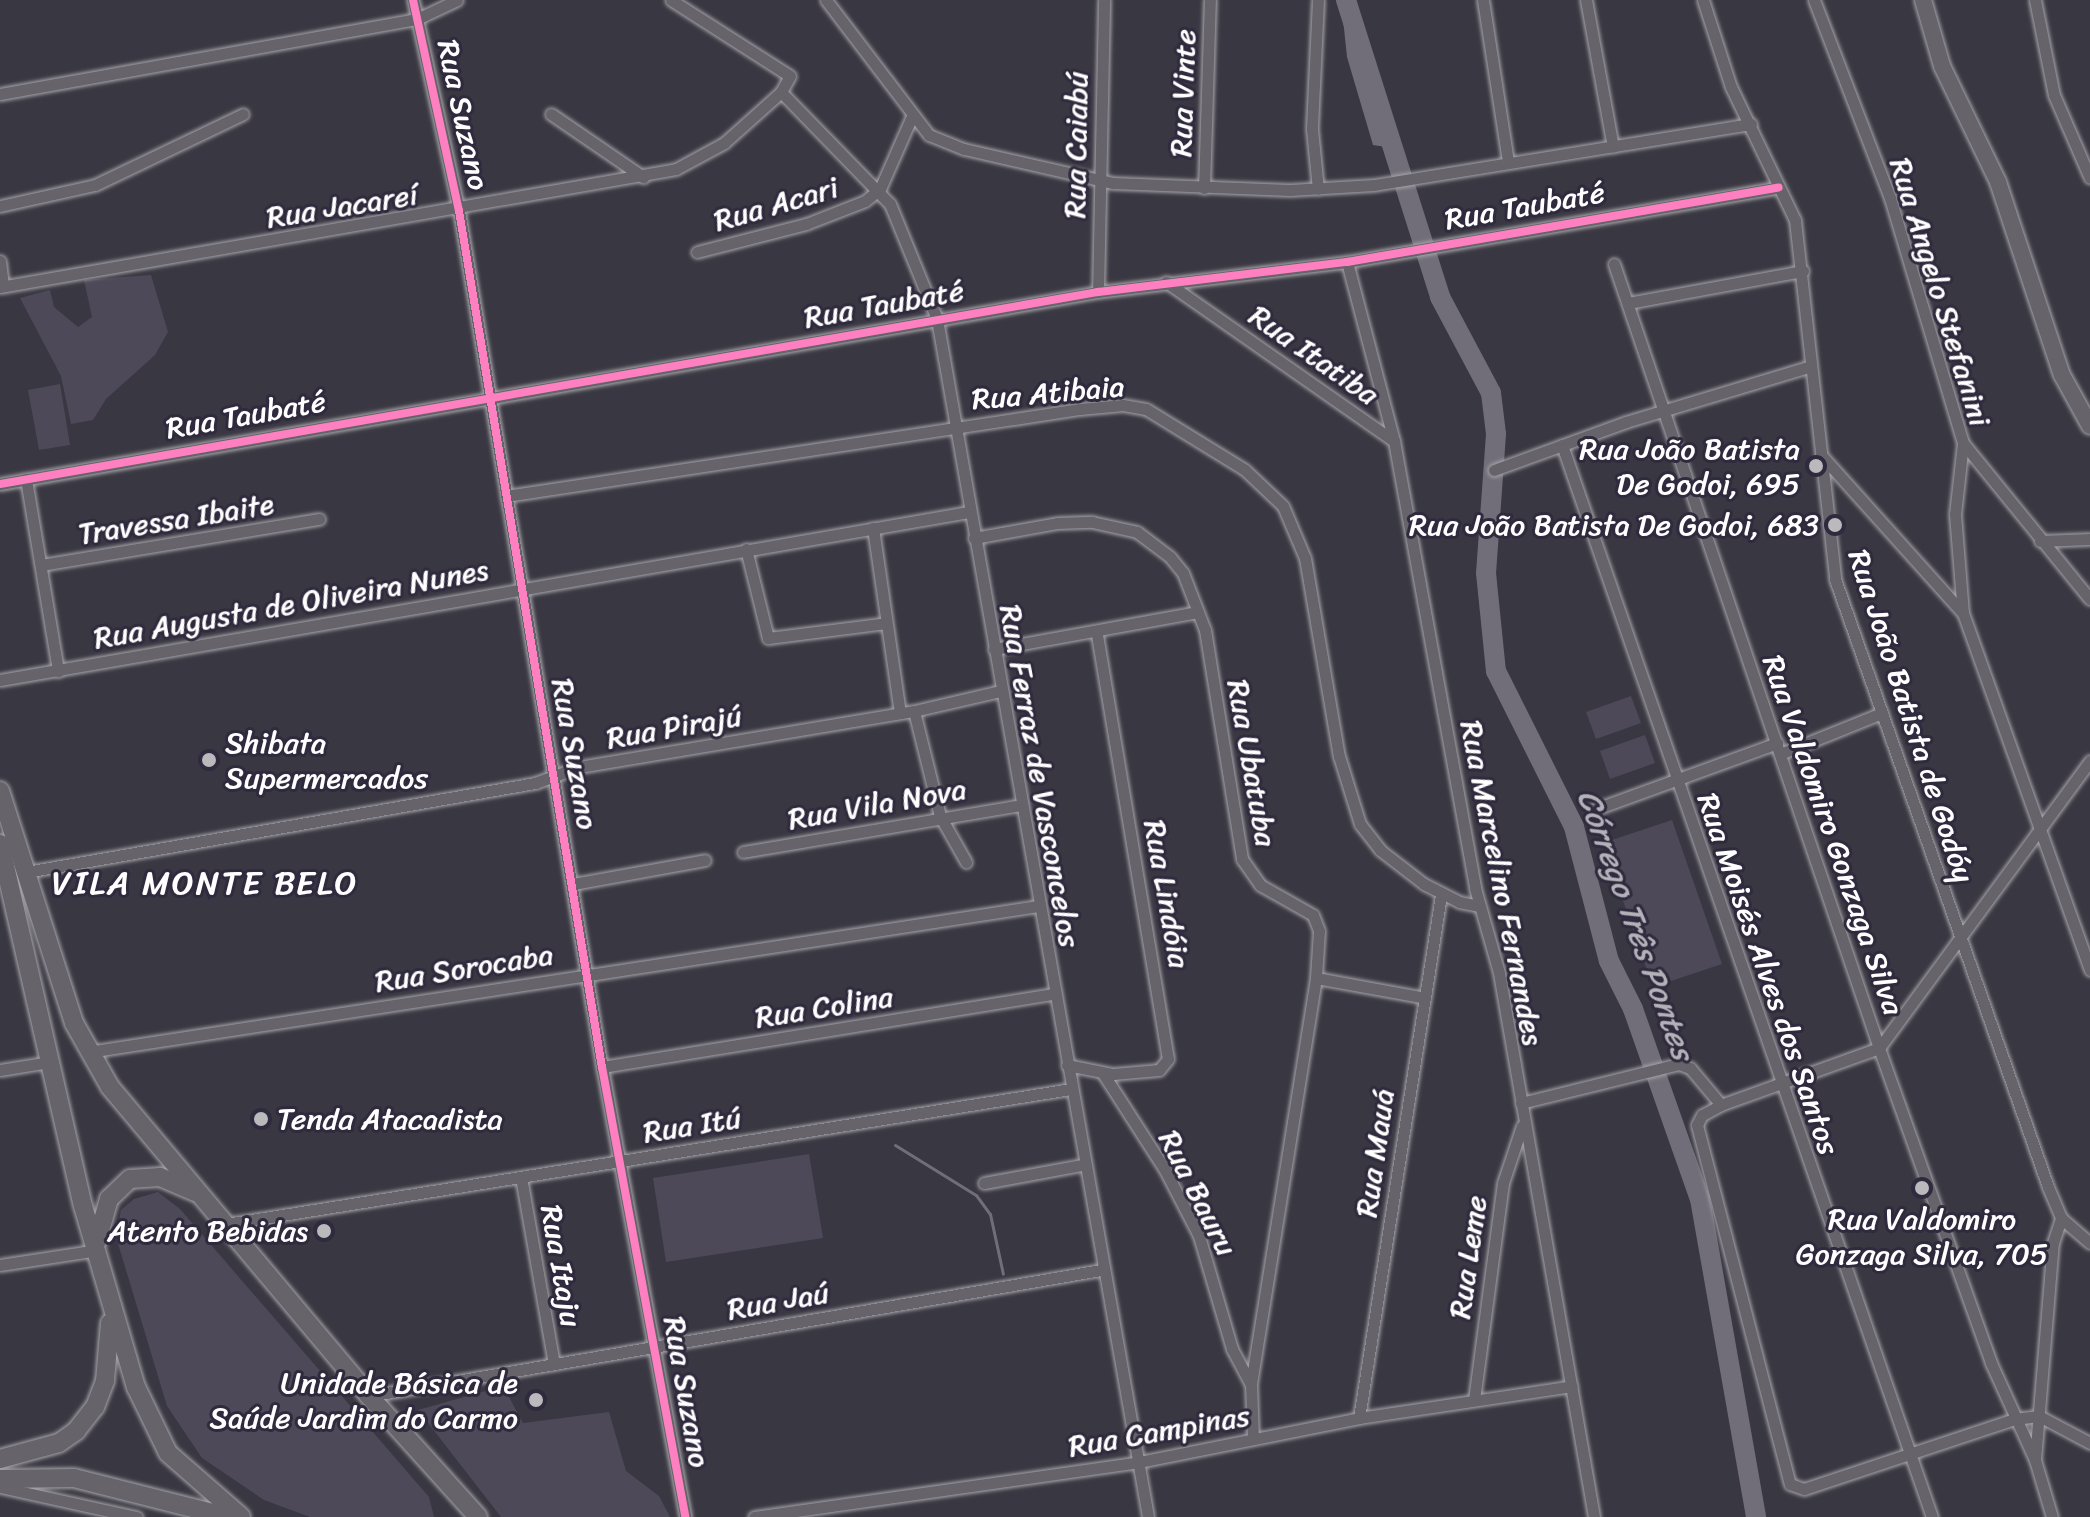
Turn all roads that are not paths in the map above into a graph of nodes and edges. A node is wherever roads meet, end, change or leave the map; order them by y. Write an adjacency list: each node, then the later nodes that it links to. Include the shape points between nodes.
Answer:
1 (413, 0): 14 (street, Rua Suzano)
2 (457, 0): 14 (street)
3 (671, 0): 15 (street, via 784,68 790,76)
4 (826, 0): 19 (street)
5 (1104, 0): 25 (street, Rua Caiabú)
6 (1210, 0): 27 (street, Rua Vinte)
7 (1318, 0): 29 (street, via 1312,129)
8 (1483, 0): 22 (street)
9 (1586, 0): 21 (street)
10 (1704, 0): 20 (street, Rua João Batista de Godóy, via 1721,62)
11 (1814, 0): 48 (street, Rua Angelo Stefanini, via 1890,198)
12 (1923, 0): 46 (main road, via 1942,66 1998,182 2062,375)
13 (2035, 0): 24 (street, via 2054,95)
14 (417, 19): 16 (street); 31 (street, Rua Suzano)
15 (781, 92): 23 (street, Rua Jacareí, via 724,143 676,169); 28 (street, Rua Ferraz de Vasconcelos)
16 (0, 94)
17 (243, 114): 30 (street, via 110,180)
18 (551, 114): 23 (street)
19 (912, 116): 25 (street, via 929,135 953,145); 28 (street, Rua Acari)
20 (1751, 124): 21 (street); 26 (street, Rua João Batista de Godóy)
21 (1613, 147): 22 (street)
22 (1508, 161): 29 (street, via 1374,185)
23 (643, 177): 31 (street, Rua Jacareí)
24 (2090, 178)
25 (1097, 181): 27 (street); 39 (street, Rua Caiabú)
26 (1779, 187): 34 (street, Rua Taubaté); 36 (street, Rua João Batista de Godóy, via 1795,220)
27 (1204, 188): 29 (street)
28 (880, 189): 32 (street, Rua Acari, via 865,201 806,224); 41 (street, Rua Ferraz de Vasconcelos, via 908,241)
29 (1318, 189)
30 (0, 206)
31 (459, 211): 38 (street, Rua Jacareí); 43 (street, Rua Suzano)
32 (697, 252)
33 (0, 261): 38 (street)
34 (1347, 262): 37 (street, Rua Taubaté); 47 (street, Rua Marcelino Fernandes)
35 (1614, 264): 40 (street, Rua Valdomiro Gonzaga Silva)
36 (1803, 271): 40 (street); 42 (street, Rua João Batista de Godóy)
37 (1166, 282): 39 (street, Rua Taubaté); 47 (street, Rua Itatiba)
38 (2, 286)
39 (1098, 292): 41 (street, Rua Taubaté)
40 (1628, 303): 44 (street, Rua Valdomiro Gonzaga Silva)
41 (937, 319): 43 (street, Rua Taubaté); 45 (street, Rua Ferraz de Vasconcelos)
42 (1811, 366): 44 (street); 50 (street, Rua João Batista de Godóy)
43 (490, 396): 52 (street, Rua Taubaté); 54 (street, Rua Suzano)
44 (1664, 410): 49 (street); 76 (street, Rua Valdomiro Gonzaga Silva)
45 (954, 426): 54 (street, Rua Atibaia); 55 (street, Rua Ferraz de Vasconcelos); 91 (street, Rua Atibaia, via 1123,405 1146,409 1245,470 1283,506 1305,558 1339,756 1360,824 1380,850)
46 (2090, 426)
47 (1394, 441): 93 (street, Rua Marcelino Fernandes)
48 (1963, 443): 60 (street); 66 (street, Rua Angelo Stefanini, via 1955,514)
49 (1562, 445): 51 (street); 79 (street, Rua Moisés Alves dos Santos)
50 (1821, 455): 66 (street); 75 (street, Rua João Batista de Godóy, via 1835,579)
51 (1494, 470)
52 (26, 479): 53 (street, Rua Taubaté); 62 (street)
53 (0, 484)
54 (506, 496): 63 (street, Rua Suzano)
55 (969, 512): 57 (street, Rua Augusta de Oliveira Nunes); 58 (street, Rua Ferraz de Vasconcelos)
56 (319, 519): 62 (street, Travessa Ibaite)
57 (873, 528): 61 (street, Rua Augusta de Oliveira Nunes); 67 (street)
58 (974, 538): 65 (street, Rua Ubatuba, via 1057,523 1092,522 1137,532 1183,573); 69 (street, Rua Ferraz de Vasconcelos)
59 (2090, 539): 60 (street)
60 (2040, 541): 64 (street)
61 (746, 549): 63 (street, Rua Augusta de Oliveira Nunes); 67 (street, via 768,638)
62 (41, 565): 70 (street)
63 (521, 586): 70 (street, Rua Augusta de Oliveira Nunes); 78 (street, Rua Suzano)
64 (2090, 599)
65 (1198, 612): 68 (street); 98 (street, Rua Ubatuba, via 1232,776 1242,859 1260,885 1313,915 1319,931)
66 (1963, 613): 84 (street, Rua Angelo Stefanini)
67 (886, 623): 74 (street)
68 (1096, 631): 69 (street); 107 (street, Rua Lindóia, via 1168,1059 1159,1070)
69 (994, 649): 72 (street, Rua Ferraz de Vasconcelos)
70 (58, 671): 71 (street, Rua Augusta de Oliveira Nunes)
71 (0, 680)
72 (1000, 691): 73 (street, Rua Pirajú); 81 (street, Rua Ferraz de Vasconcelos)
73 (914, 711): 74 (street, Rua Pirajú); 83 (street)
74 (900, 713): 78 (street, Rua Pirajú, via 579,767)
75 (1882, 713): 76 (street); 94 (street, Rua João Batista de Godóy)
76 (1778, 748): 79 (street); 101 (street, Rua Valdomiro Gonzaga Silva)
77 (2090, 761): 84 (street)
78 (554, 776): 89 (street, Rua Pirajú); 90 (street, Rua Suzano)
79 (1675, 777): 82 (street); 108 (street, Rua Moisés Alves dos Santos)
80 (0, 791): 89 (main road)
81 (1021, 805): 83 (street, Rua Vila Nova); 92 (street, Rua Ferraz de Vasconcelos)
82 (1593, 810)
83 (940, 816): 86 (street, Rua Vila Nova); 88 (street)
84 (2040, 826): 94 (street); 95 (street, Rua Angelo Stefanini)
85 (0, 844): 89 (main road)
86 (743, 852)
87 (705, 860): 90 (street)
88 (966, 862)
89 (11, 872): 102 (main road); 103 (main road)
90 (573, 884): 97 (street, Rua Suzano)
91 (1441, 895): 93 (street, Rua Atibaia); 100 (street, Rua Mauá)
92 (1038, 906): 97 (street, Rua Sorocaba); 99 (street, Rua Ferraz de Vasconcelos)
93 (1479, 906): 110 (street, Rua Marcelino Fernandes, via 1499,973)
94 (1959, 936): 101 (street); 118 (street, Rua João Batista de Godóy)
95 (2087, 948): 96 (street, Rua Angelo Stefanini)
96 (2090, 970)
97 (588, 973): 102 (street, Rua Sorocaba); 105 (street, Rua Suzano)
98 (1316, 978): 100 (street); 127 (street, Rua Ubatuba)
99 (1053, 994): 104 (street, Rua Ferraz de Vasconcelos); 105 (street, Rua Colina)
100 (1421, 997): 132 (street, Rua Mauá)
101 (1879, 1048): 108 (street); 133 (street, Rua Valdomiro Gonzaga Silva)
102 (88, 1052): 117 (main road, via 128,1110)
103 (50, 1062): 106 (street); 121 (main road)
104 (1067, 1065): 107 (street, Rua Lindóia); 109 (street, Rua Ferraz de Vasconcelos)
105 (602, 1067): 113 (street, Rua Suzano)
106 (0, 1070)
107 (1104, 1075): 127 (street, Rua Bauru, via 1165,1170 1199,1236 1232,1349)
108 (1780, 1087): 111 (street); 136 (street, Rua Moisés Alves dos Santos)
109 (1071, 1089): 113 (street, Rua Itú); 114 (street, Rua Ferraz de Vasconcelos)
110 (1521, 1103): 111 (street, via 1679,1064 1690,1068); 112 (street, Rua Marcelino Fernandes)
111 (1721, 1105): 136 (street, via 1702,1115 1697,1125 1786,1477 1804,1489)
112 (1523, 1123): 128 (street, Rua Marcelino Fernandes); 130 (street, Rua Leme, via 1503,1183)
113 (620, 1160): 115 (street, Rua Itú); 125 (street, Rua Suzano)
114 (1082, 1165): 116 (street); 123 (street, Rua Ferraz de Vasconcelos)
115 (521, 1177): 119 (street, Rua Itú); 126 (street, Rua Itaju)
116 (984, 1183)
117 (205, 1198): 119 (main road); 121 (main road, via 160,1177 130,1179 117,1187 102,1212)
118 (2061, 1218): 120 (street, Rua João Batista de Godóy); 131 (street, via 2053,1243)
119 (226, 1224): 129 (main road)
120 (2090, 1243)
121 (97, 1247): 122 (street); 124 (main road)
122 (0, 1265)
123 (1101, 1270): 125 (street, Rua Jaú); 139 (street, Rua Ferraz de Vasconcelos)
124 (111, 1308): 137 (main road, via 105,1381 95,1407 59,1443); 145 (main road, via 156,1434 188,1474)
125 (655, 1346): 126 (street, Rua Jaú); 148 (street, Rua Suzano)
126 (554, 1364): 129 (street, Rua Jaú)
127 (1251, 1384): 134 (street, Rua Ubatuba)
128 (1572, 1386): 130 (street, Rua Campinas); 151 (street, Rua Marcelino Fernandes)
129 (369, 1396): 142 (main road)
130 (1474, 1400): 132 (street, Rua Campinas)
131 (2039, 1416): 133 (street); 135 (street); 138 (street)
132 (1359, 1418): 134 (street, Rua Campinas)
133 (2014, 1419): 136 (street); 138 (street, Rua Valdomiro Gonzaga Silva)
134 (1253, 1439): 139 (street, Rua Campinas)
135 (2090, 1443)
136 (1910, 1454): 152 (street, Rua Moisés Alves dos Santos)
137 (0, 1459)
138 (2035, 1460): 153 (street)
139 (1139, 1462): 149 (street, Rua Campinas); 150 (street, Rua Ferraz de Vasconcelos)
140 (0, 1479): 144 (main road, via 74,1478)
141 (0, 1487): 143 (street)
142 (452, 1491): 146 (main road); 147 (main road)
143 (137, 1517)
144 (228, 1517)
145 (241, 1517)
146 (456, 1517)
147 (478, 1517)
148 (685, 1517)
149 (754, 1517)
150 (1148, 1517)
151 (1594, 1517)
152 (1932, 1517)
153 (2052, 1517)

